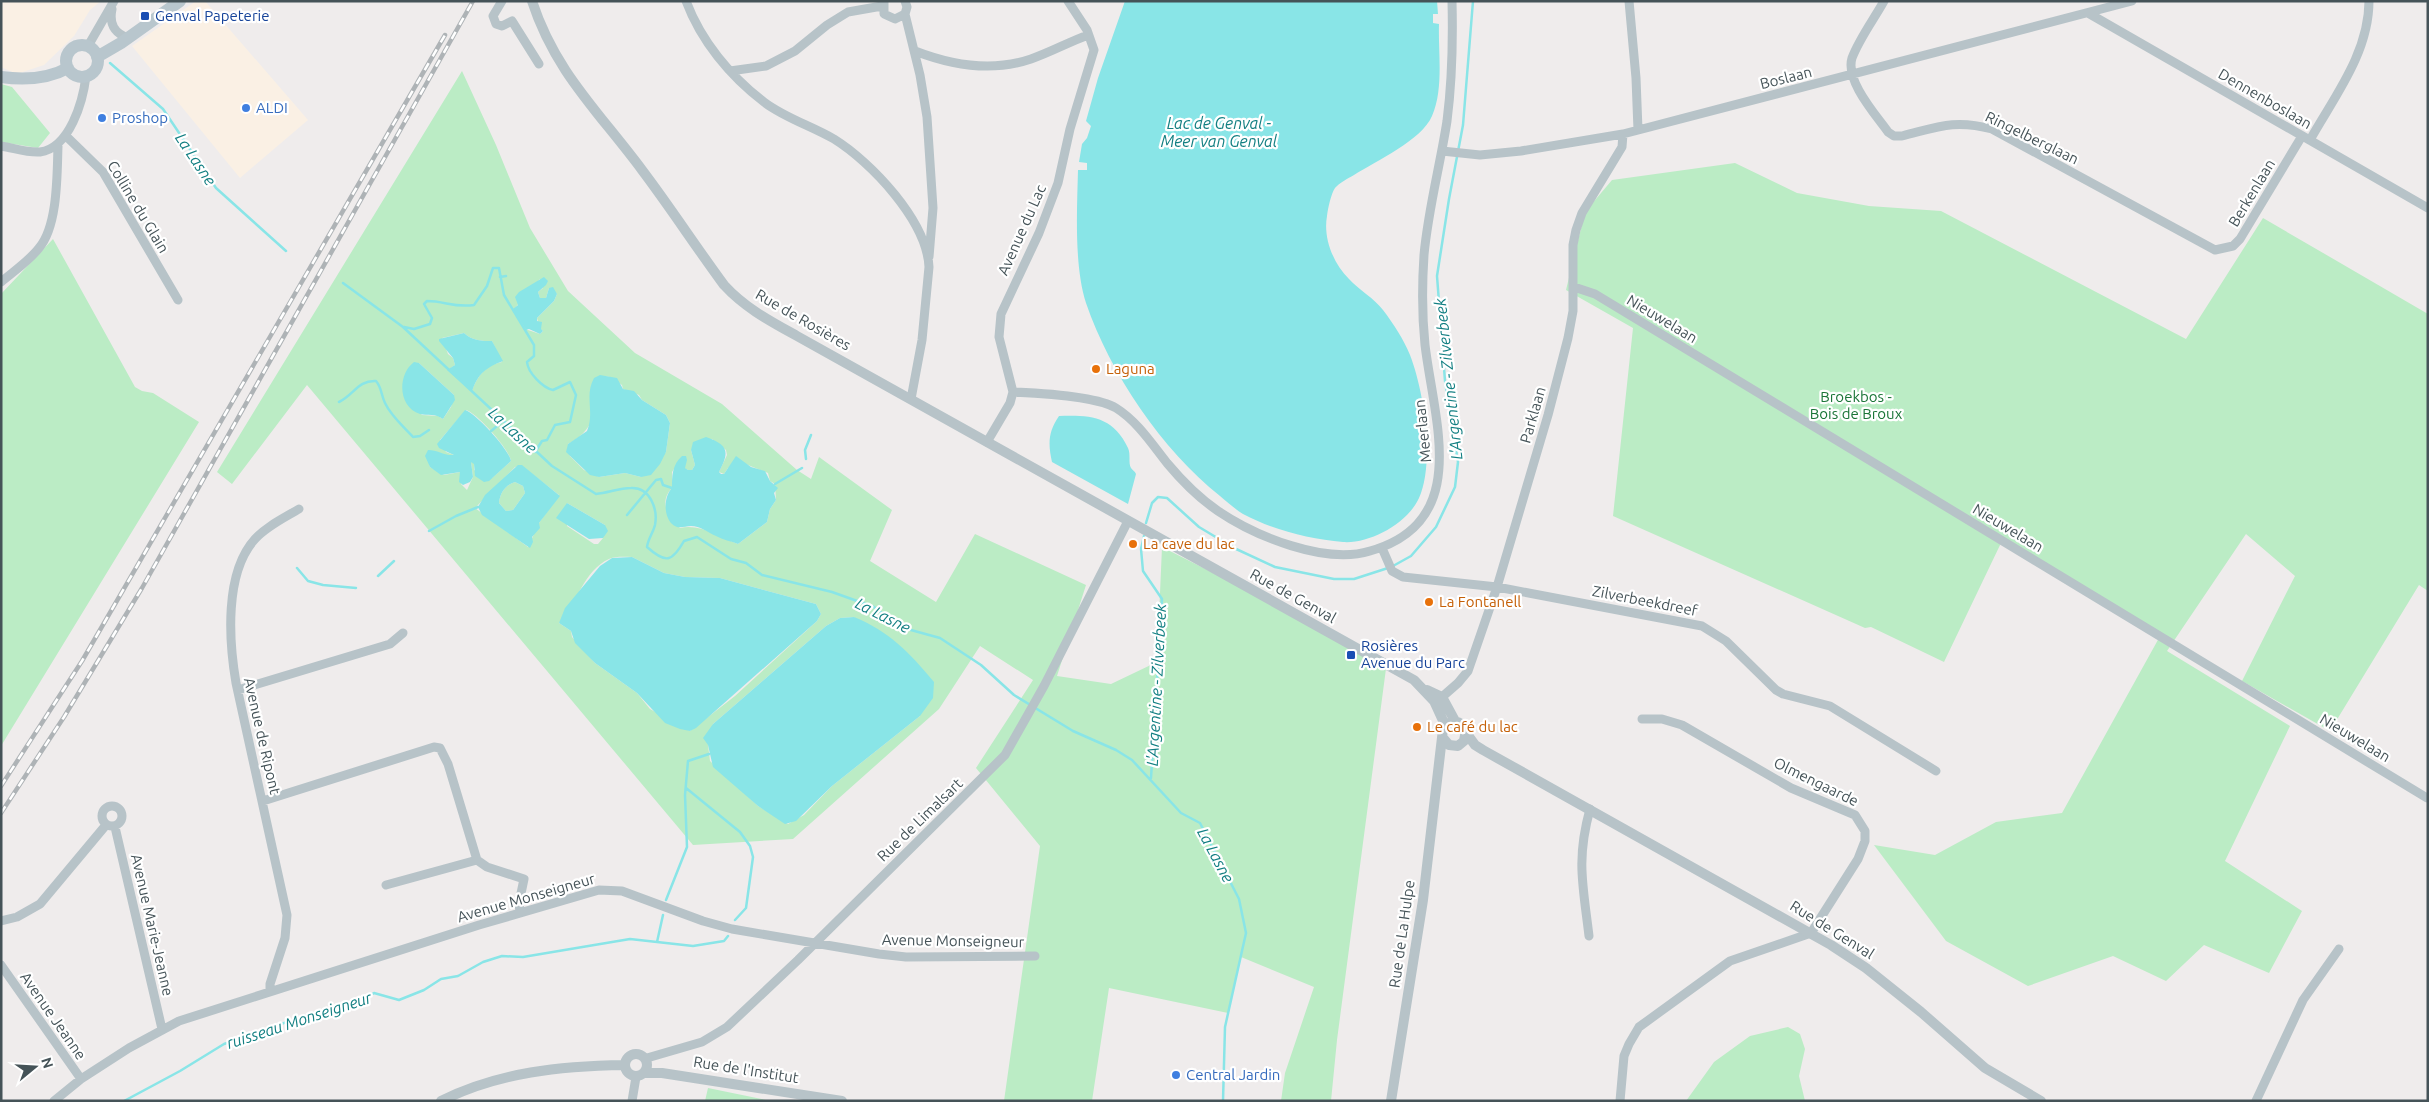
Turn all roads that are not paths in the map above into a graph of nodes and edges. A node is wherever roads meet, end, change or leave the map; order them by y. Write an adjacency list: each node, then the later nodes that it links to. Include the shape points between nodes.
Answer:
1 (180, 1): 19 (main road)
2 (502, 1): 23 (street, via 493,16 496,24 502,26 512,20)
3 (532, 1): 43 (street, Rue de Rosières, via 553,53 579,93 641,168 736,298 755,312)
4 (686, 1): 25 (street, via 698,28)
5 (905, 1): 15 (street)
6 (1068, 1): 18 (street)
7 (1452, 1): 35 (street, Meerlaan, via 1450,90)
8 (1629, 1): 29 (street)
9 (1884, 1): 27 (street, via 1852,59)
10 (2132, 1): 14 (street, Boslaan)
11 (2369, 1): 32 (street, Berkenlaan, via 2368,25 2358,56)
12 (113, 4): 19 (street, via 110,17 113,28); 20 (street)
13 (884, 7): 16 (street); 25 (street, via 848,12 796,51 766,66)
14 (2088, 13): 27 (street, Boslaan); 32 (street, Dennenboslaan)
15 (905, 14): 16 (street); 17 (street)
16 (895, 19): 17 (street)
17 (908, 30): 21 (street)
18 (1088, 34): 21 (street, via 1030,59 993,66 950,63); 42 (street, Avenue du Lac, via 1094,50 1070,129 1058,183 1039,233 1001,314 998,337)
19 (128, 38): 22 (main road)
20 (88, 46): 22 (main road); 24 (main road, via 73,48 68,53)
21 (915, 51): 38 (street, via 927,117 931,166 933,208)
22 (97, 57): 26 (main road, via 95,69)
23 (539, 64)
24 (68, 68): 26 (main road, via 76,76); 28 (main road, via 41,77)
25 (730, 71): 38 (street, via 766,103 835,140 877,175 911,218)
26 (86, 76): 31 (street, via 83,97)
27 (1852, 76): 29 (street, Boslaan); 37 (street, Ringelberglaan, via 1860,92 1894,136 1956,123 1992,129)
28 (1, 77)
29 (1638, 130): 30 (street, Boslaan)
30 (1624, 134): 35 (street, Boslaan, via 1521,151 1465,155); 40 (street, Parklaan, via 1622,147 1582,213 1576,230)
31 (66, 136): 34 (street); 41 (street, Colline du Glain, via 103,172)
32 (2306, 138): 36 (street, Dennenboslaan); 37 (street, Berkenlaan, via 2240,239 2233,246)
33 (1, 146): 34 (street, via 39,152)
34 (58, 146): 39 (street, via 51,222 45,240)
35 (1442, 151): 48 (street, Meerlaan, via 1424,254 1423,295 1425,344 1440,470 1428,508 1418,523)
36 (2428, 208)
37 (2215, 250)
38 (929, 258): 43 (street, via 922,340)
39 (1, 282)
40 (1574, 287): 49 (street, Parklaan, via 1574,312 1548,416); 60 (street, Nieuwelaan, via 1604,299)
41 (178, 300)
42 (1013, 392): 44 (street); 48 (street, Meerlaan, via 1100,401 1115,407 1140,429 1195,493 1249,530 1322,552 1348,555)
43 (911, 399): 44 (street, Rue de Rosières)
44 (987, 442): 46 (street, Rue de Rosières)
45 (299, 509): 52 (street, Avenue de Ripont, via 254,540 244,556 230,621 231,654)
46 (1128, 521): 47 (street, Rue de Rosières); 69 (street, Rue de Limalsart, via 1005,755)
47 (1145, 531): 51 (street, Rue de Genval)
48 (1382, 548): 49 (street, Zilverbeekdreef, via 1392,571 1404,577)
49 (1497, 587): 53 (street, Parklaan, via 1468,671); 59 (street, Zilverbeekdreef, via 1702,626 1726,641 1776,690 1830,706)
50 (403, 633): 52 (street, via 390,644)
51 (1425, 689): 53 (street, Rue de Genval); 55 (street, Rue de Genval)
52 (238, 690): 61 (street, Avenue de Ripont)
53 (1442, 697): 55 (street)
54 (1642, 719): 67 (street, Olmengaarde, via 1662,719 1682,725 1791,788 1846,810 1860,821 1865,831 1863,849)
55 (1450, 723): 56 (street, via 1443,729); 57 (street, via 1465,726)
56 (1443, 738): 57 (street, via 1449,745); 58 (street, Rue de La Hulpe)
57 (1461, 741): 58 (street, Rue de La Hulpe); 62 (street, Rue de Genval, via 1475,745)
58 (1438, 771): 83 (street, Rue de La Hulpe, via 1421,910)
59 (1936, 771)
60 (2427, 798)
61 (263, 801): 63 (street, via 434,747 440,748 448,764); 73 (street, Avenue de Ripont, via 288,921)
62 (1590, 808): 67 (street, Rue de Genval); 68 (street, via 1580,866)
63 (477, 860): 64 (street); 65 (street, via 487,867 524,880)
64 (386, 885)
65 (520, 913): 69 (street, Avenue Monseigneur, via 587,892 611,890 732,929); 73 (street, Avenue Monseigneur)
66 (1, 921): 74 (street, Avenue Marie-Jeanne, via 18,917 40,904 111,826)
67 (1811, 933): 84 (street, via 1730,961 1640,1027 1624,1056); 85 (street, Rue de Genval, via 1866,968 1985,1068)
68 (1588, 936)
69 (815, 943): 71 (street, Avenue Monseigneur, via 906,957); 75 (street, Rue de Limalsart, via 722,1031 702,1042)
70 (2339, 949): 86 (street, via 2303,1000)
71 (1035, 956)
72 (2, 968): 78 (street, Avenue Jeanne)
73 (270, 991): 74 (street, Avenue Monseigneur)
74 (162, 1028): 78 (street, Avenue Monseigneur)
75 (647, 1058): 76 (street, via 633,1054); 77 (street)
76 (624, 1065): 77 (street, via 629,1074); 80 (street, via 550,1068 480,1085)
77 (640, 1075): 81 (street); 82 (street, Rue de l'Institut, via 662,1073)
78 (81, 1079): 79 (street, Avenue Monseigneur)
79 (54, 1101)
80 (441, 1101)
81 (632, 1101)
82 (842, 1101)
83 (1391, 1101)
84 (1620, 1101)
85 (2041, 1101)
86 (2256, 1101)

